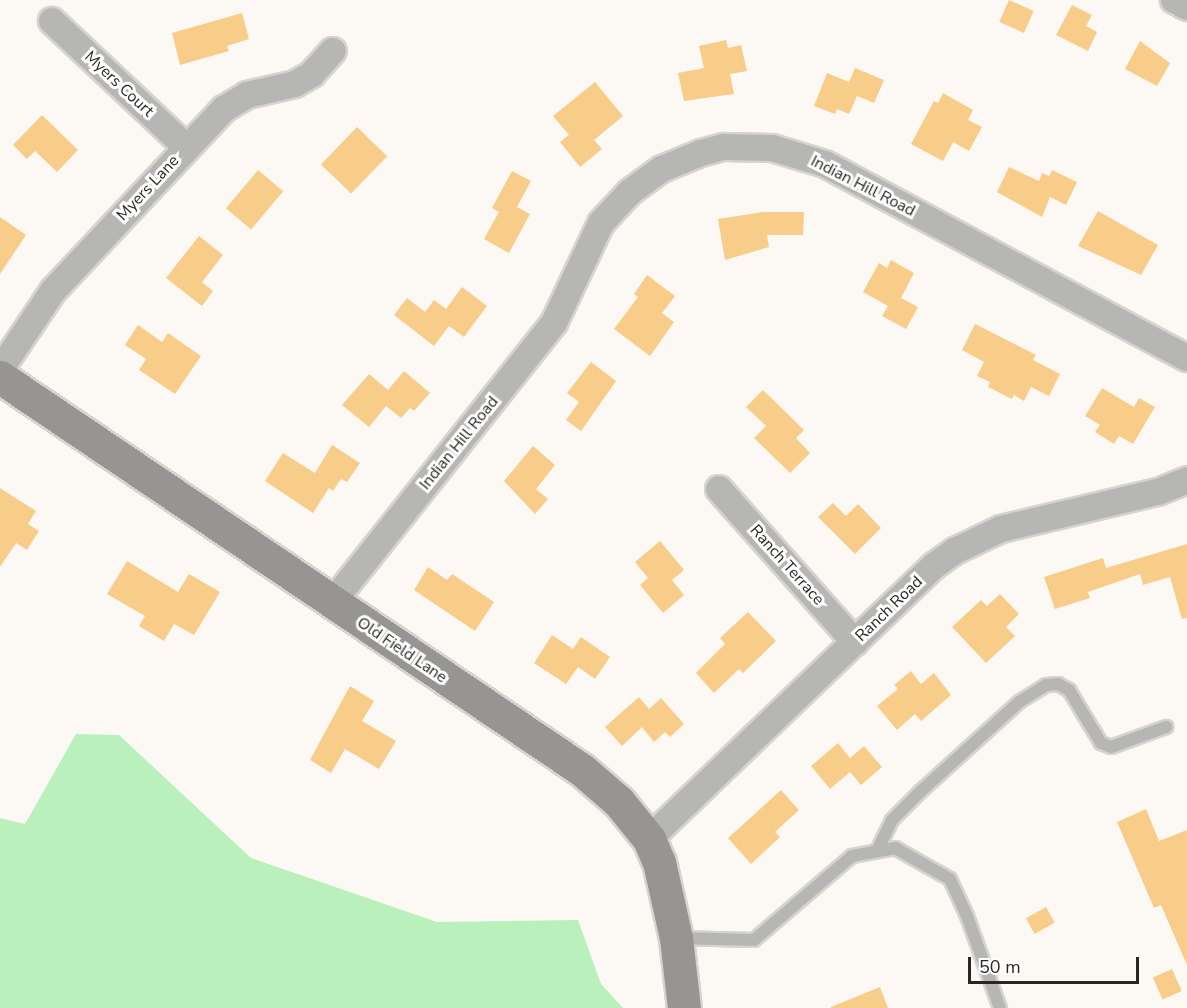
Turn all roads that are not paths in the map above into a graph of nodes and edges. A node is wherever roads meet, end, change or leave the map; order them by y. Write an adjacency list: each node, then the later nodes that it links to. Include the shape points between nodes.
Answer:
1 (1174, 0): 2 (street)
2 (1187, 7)
3 (52, 21): 5 (street, Myers Court)
4 (333, 51): 5 (street, Myers Lane, via 312,74 295,84 247,95 224,109)
5 (186, 147): 7 (street, Myers Lane, via 53,291)
6 (1187, 358): 11 (street, Indian Hill Road, via 825,164 772,148 724,147 701,153 662,169 630,192 601,223 554,323)
7 (0, 370)
8 (0, 377): 11 (street, Old Field Lane)
9 (1187, 480): 12 (street, Ranch Road, via 1158,492 1049,515 982,537 934,566)
10 (719, 489): 12 (street, Ranch Terrace)
11 (332, 603): 14 (street, Old Field Lane, via 582,770 619,802)
12 (855, 642): 14 (street, Ranch Road)
13 (1166, 727): 15 (lane, via 1111,747 1101,743 1069,690 1058,684 1046,685 1019,702 921,791 892,820)
14 (650, 839): 16 (street, Old Field Lane, via 666,886)
15 (877, 851): 16 (lane, via 852,856 754,940); 18 (lane, via 895,848 950,879)
16 (676, 938): 17 (street, Old Field Lane)
17 (684, 1008)
18 (1000, 1008)

